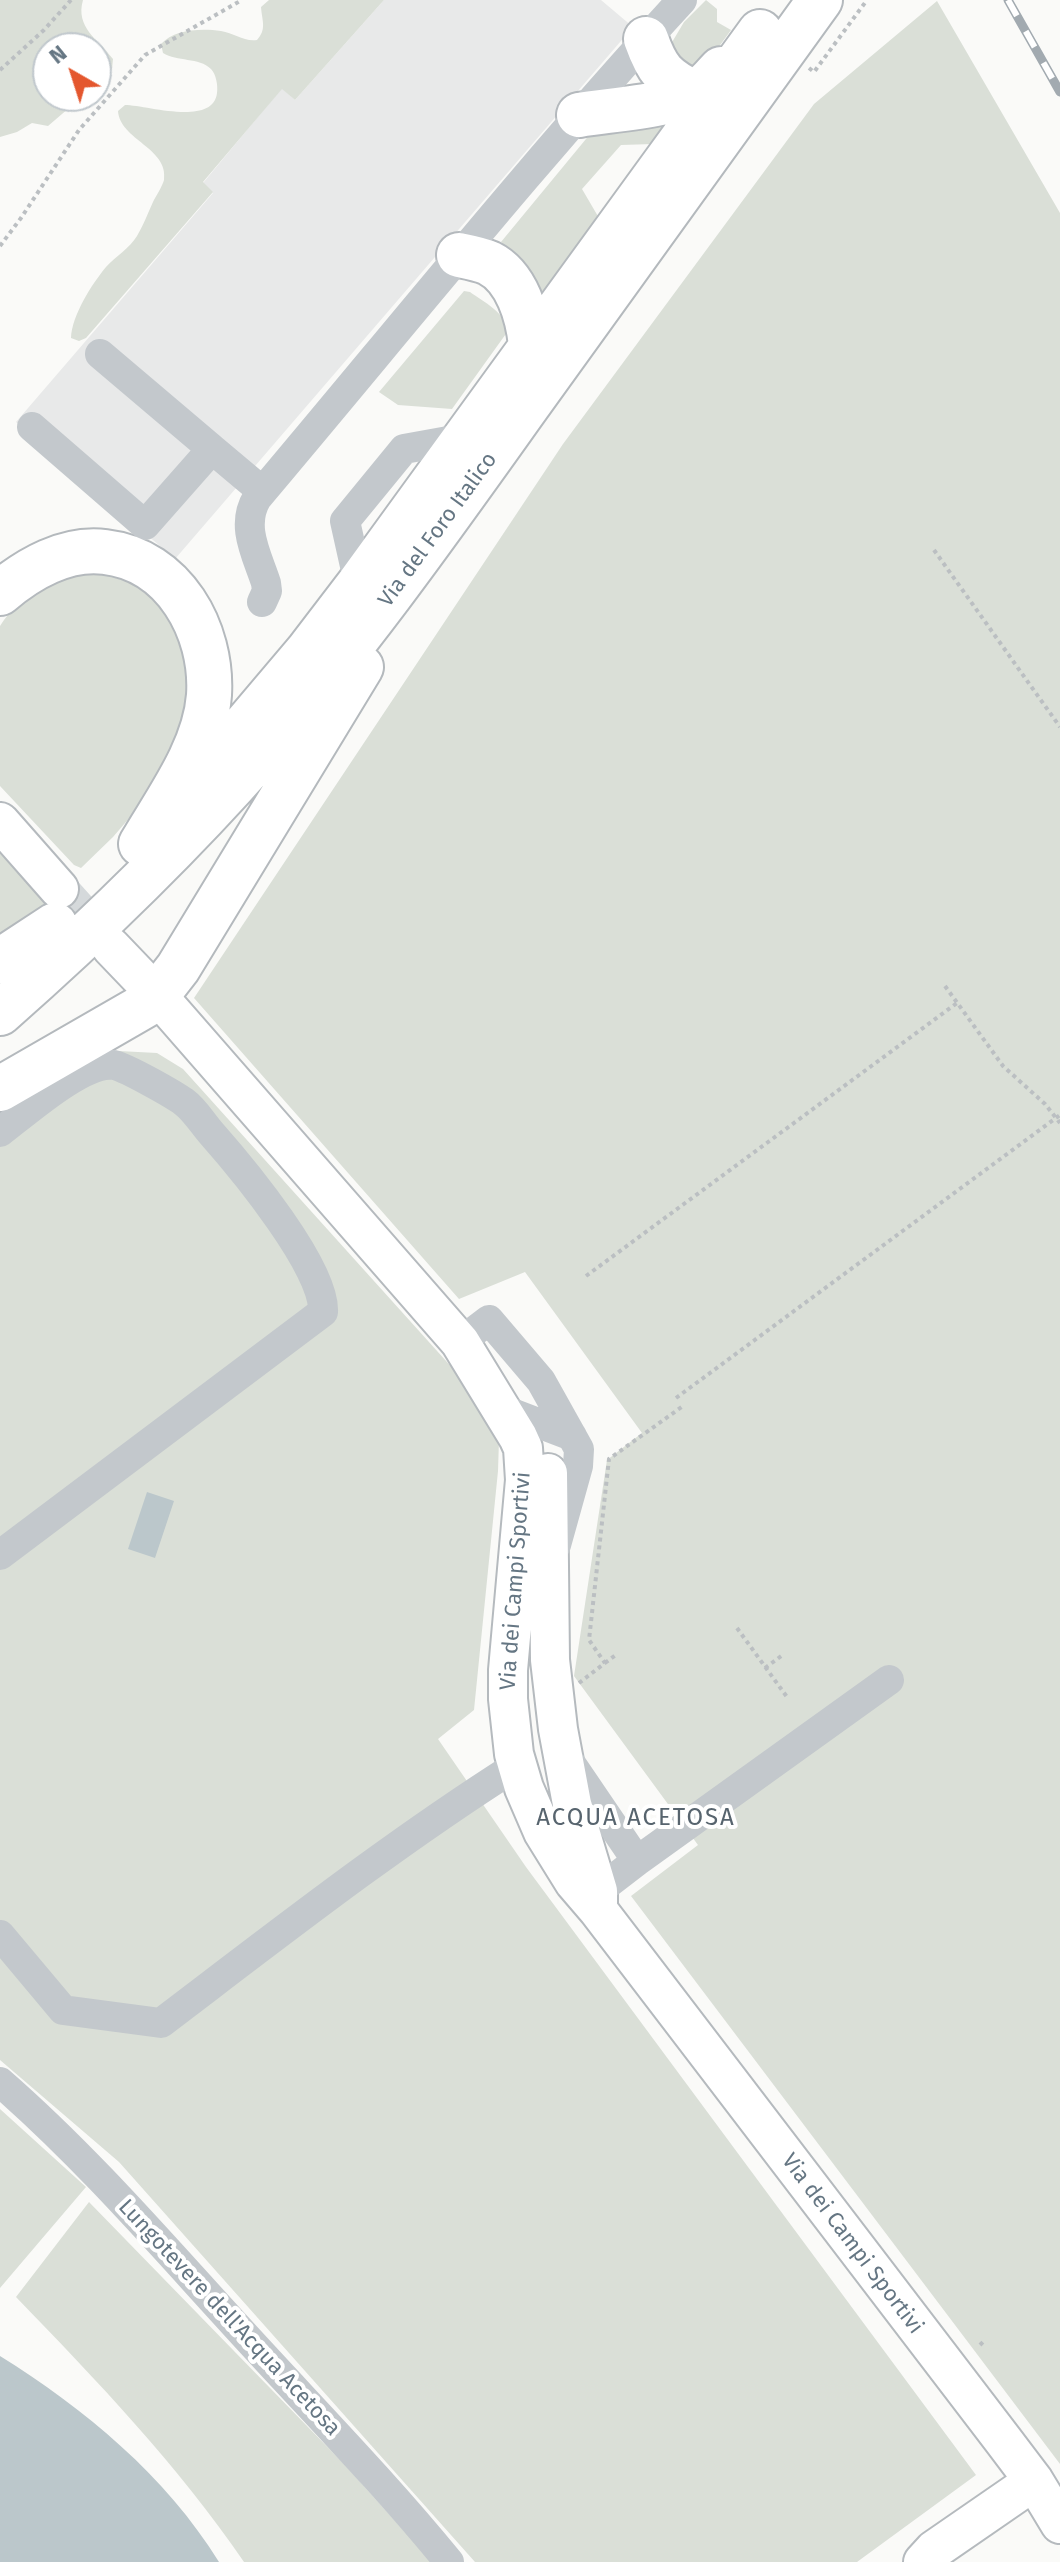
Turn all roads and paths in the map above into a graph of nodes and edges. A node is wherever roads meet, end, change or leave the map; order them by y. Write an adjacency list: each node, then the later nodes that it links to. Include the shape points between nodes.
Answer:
1 (71, 0): 7 (path)
2 (242, 0): 10 (path, via 145,55 79,130)
3 (682, 0): 6 (street)
4 (820, 0): 17 (highway, Via del Foro Italico)
5 (776, 9): 8 (highway); 12 (highway, Via del Foro Italico)
6 (646, 39): 8 (highway, via 657,66); 9 (street)
7 (0, 70)
8 (694, 93): 9 (highway)
9 (579, 115): 11 (street)
10 (0, 246)
11 (459, 255): 12 (highway, via 486,262 504,275 528,321); 16 (street)
12 (531, 345): 23 (highway, Via del Foro Italico, via 307,652)
13 (100, 354): 15 (street)
14 (32, 427): 15 (street, via 145,525)
15 (212, 449): 16 (street)
16 (262, 491): 20 (street, via 248,519 266,583)
17 (430, 542): 29 (highway, via 342,702); 31 (highway, Via del Foro Italico, via 325,679 224,797 107,916)
18 (934, 550): 21 (path)
19 (0, 593): 23 (highway, via 48,562 103,552 156,573 193,613 206,650 205,716 185,768)
20 (262, 602)
21 (1060, 727)
22 (0, 822): 24 (main road)
23 (141, 844): 24 (highway, Via del Foro Italico)
24 (57, 907): 26 (highway); 27 (highway, Via del Foro Italico)
25 (111, 947): 29 (main road, Via dei Campi Sportivi)
26 (0, 961)
27 (0, 974)
28 (945, 986): 30 (path)
29 (157, 995): 32 (highway); 36 (main road, Via dei Campi Sportivi)
30 (957, 1003): 33 (path, via 1003,1066); 35 (path)
31 (0, 1013)
32 (0, 1089)
33 (1059, 1119): 37 (path)
34 (0, 1132): 40 (street, via 71,1078 112,1065 124,1069 185,1102 251,1178 324,1298 323,1312)
35 (586, 1276)
36 (460, 1342): 39 (main road, Via dei Campi Sportivi); 39 (street, via 489,1320 541,1381)
37 (676, 1398)
38 (683, 1406): 46 (path, via 609,1459 589,1640)
39 (542, 1421): 51 (main road, Via dei Campi Sportivi, via 523,1448 519,1567 508,1670); 52 (main road, Via dei Campi Sportivi, via 550,1499 550,1660)
40 (0, 1555)
41 (737, 1628): 42 (path)
42 (742, 1635): 43 (path); 47 (path)
43 (733, 1641)
44 (617, 1654): 46 (path)
45 (784, 1654): 47 (path)
46 (605, 1663): 49 (path)
47 (765, 1668): 50 (path)
48 (889, 1680): 53 (street)
49 (579, 1683)
50 (787, 1697)
51 (514, 1751): 52 (main road, via 529,1732 544,1735); 54 (main road, Via dei Campi Sportivi, via 549,1844 574,1882); 55 (street, via 461,1802 161,2023 63,2010)
52 (562, 1751): 53 (street); 54 (main road, Via dei Campi Sportivi)
53 (637, 1861): 54 (street)
54 (598, 1900): 57 (main road, Via dei Campi Sportivi)
55 (0, 1935)
56 (0, 2082): 60 (street, Lungotevere dell'Acqua Acetosa, via 131,2210)
57 (1034, 2481): 58 (main road, Via dei Campi Sportivi); 59 (main road)
58 (1060, 2524)
59 (921, 2558)
60 (449, 2562)

